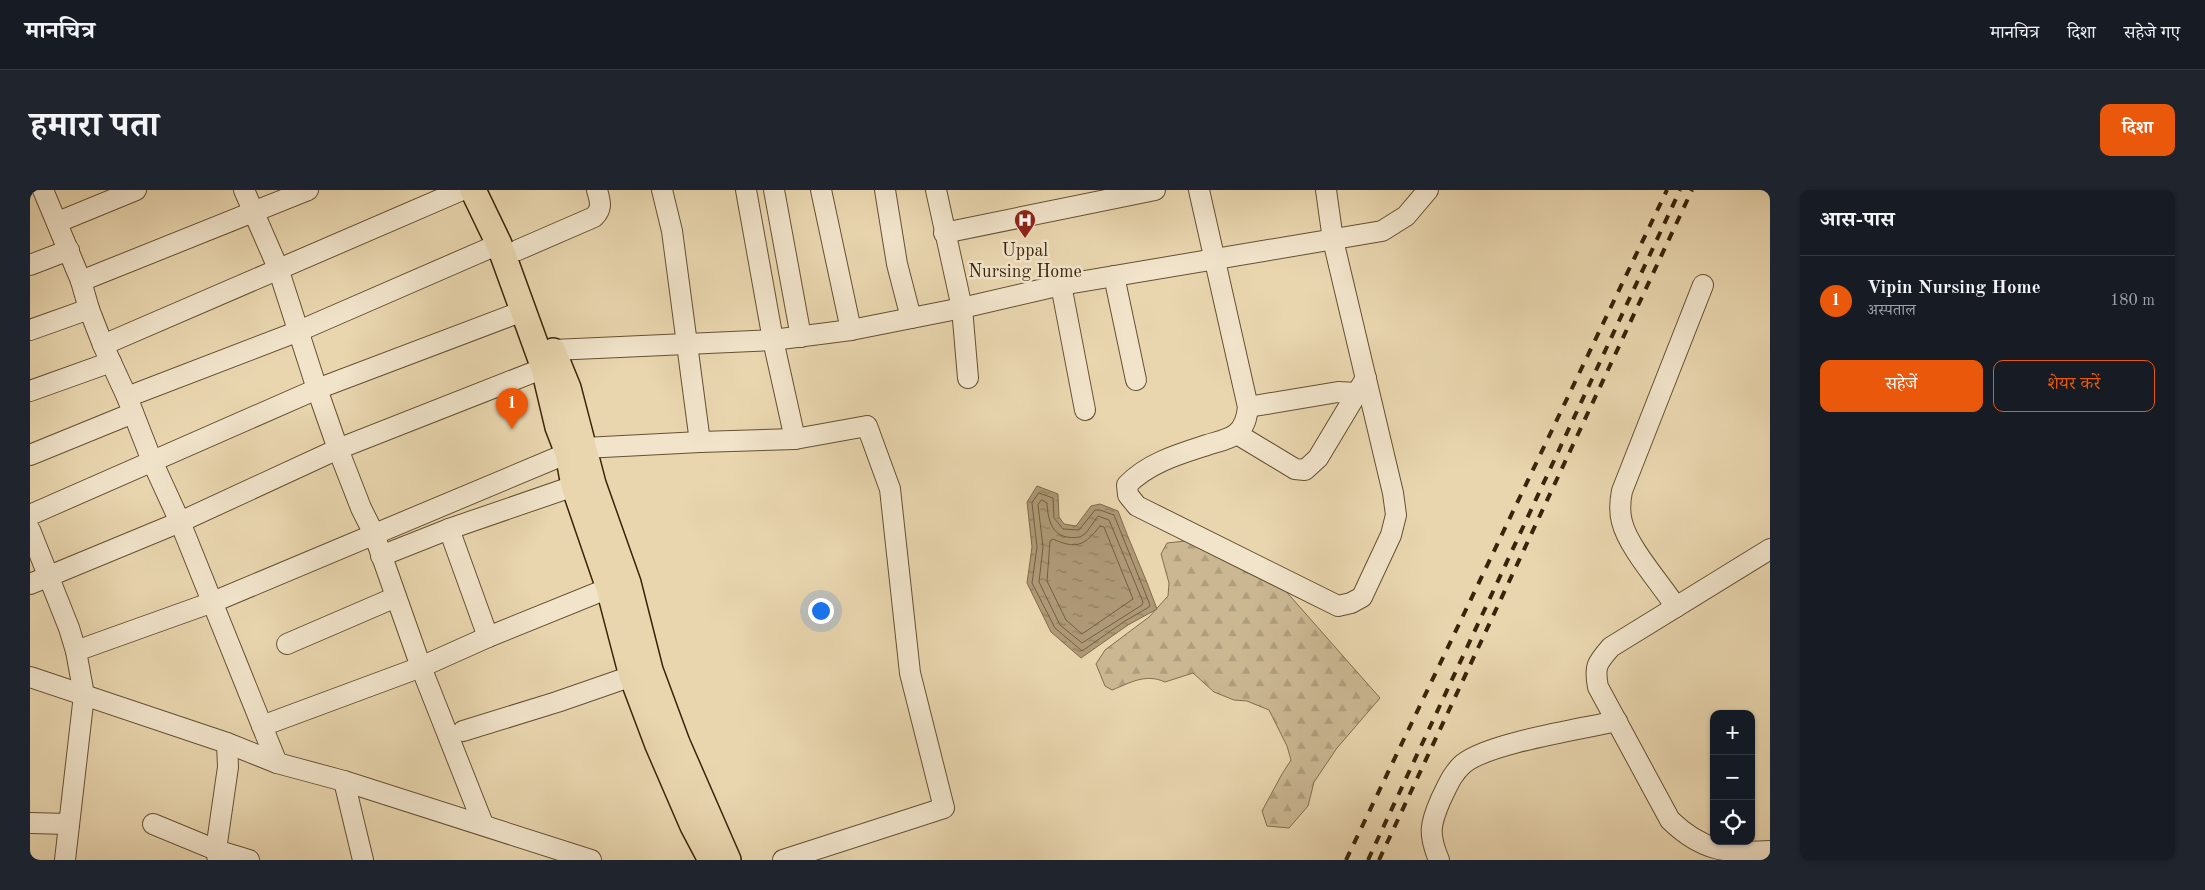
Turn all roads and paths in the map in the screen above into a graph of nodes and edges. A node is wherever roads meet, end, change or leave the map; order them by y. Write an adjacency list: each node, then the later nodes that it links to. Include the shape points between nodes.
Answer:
1 (136, 190): 20 (street)
2 (244, 190): 19 (street)
3 (308, 190): 19 (street)
4 (462, 190): 27 (street)
5 (473, 190): 23 (main road)
6 (492, 190): 23 (main road)
7 (596, 190): 23 (street, via 600,204 599,212 594,216)
8 (662, 190): 41 (street, via 672,231)
9 (746, 190): 40 (street)
10 (774, 190): 39 (street)
11 (821, 190): 37 (street)
12 (884, 190): 35 (street, via 897,264)
13 (936, 190): 21 (street)
14 (1155, 190): 21 (street)
15 (1199, 190): 25 (street)
16 (1326, 190): 22 (street)
17 (1428, 190): 22 (street, via 1406,216 1382,231)
18 (39, 194): 20 (street)
19 (254, 212): 27 (street); 29 (street)
20 (58, 222): 24 (street)
21 (944, 233): 32 (street)
22 (1333, 240): 25 (street); 46 (street)
23 (509, 247): 34 (main road); 38 (street); 43 (main road)
24 (69, 250): 26 (street); 29 (street)
25 (1214, 259): 28 (street); 50 (street)
26 (30, 265)
27 (278, 268): 38 (street); 42 (street)
28 (1114, 276): 30 (street); 45 (street)
29 (81, 281): 33 (street)
30 (1061, 285): 32 (street); 51 (street)
31 (1704, 285): 72 (street, via 1619,504 1622,522 1631,542)
32 (962, 308): 35 (street); 44 (street)
33 (89, 309): 36 (street); 42 (street)
34 (523, 311): 43 (main road); 47 (street)
35 (911, 318): 37 (street)
36 (30, 330)
37 (851, 330): 39 (street)
38 (299, 331): 47 (street); 49 (street)
39 (801, 337): 40 (street)
40 (774, 340): 41 (street); 53 (street)
41 (686, 343): 43 (street); 54 (street)
42 (107, 353): 48 (street); 49 (street)
43 (548, 359): 55 (street); 56 (main road, via 568,388)
44 (968, 378)
45 (1136, 380)
46 (1362, 385): 50 (street, via 1338,392); 52 (street, via 1318,458 1305,470 1295,469); 52 (street, via 1394,493 1396,515 1391,535 1362,597 1351,604 1338,606 1137,506 1128,495 1127,485 1154,465)
47 (317, 389): 55 (street); 58 (street)
48 (30, 391)
49 (130, 405): 57 (street); 58 (street)
50 (1248, 406): 52 (street, via 1246,421)
51 (1085, 410)
52 (1236, 434)
53 (795, 439): 54 (street); 98 (street, via 867,426 890,489 910,673 944,808)
54 (700, 442): 56 (street)
55 (338, 449): 61 (street); 64 (street)
56 (576, 451): 59 (main road); 64 (street); 97 (main road, via 593,484 628,583 650,670)
57 (30, 454)
58 (152, 461): 60 (street); 61 (street)
59 (574, 486): 63 (street); 69 (main road)
60 (30, 515)
61 (180, 522): 67 (street); 71 (street)
62 (30, 530): 67 (street)
63 (449, 530): 66 (street); 73 (street)
64 (374, 534): 66 (street); 71 (street)
65 (1770, 549): 72 (street)
66 (381, 556): 70 (street)
67 (49, 577): 68 (street); 75 (street)
68 (30, 584)
69 (609, 588): 73 (street); 77 (main road)
70 (396, 597): 74 (street); 76 (street)
71 (213, 602): 75 (street); 81 (street)
72 (1676, 607): 80 (street, via 1611,647 1600,659 1595,670 1598,687)
73 (488, 637): 76 (street)
74 (287, 644)
75 (76, 651): 79 (street)
76 (421, 667): 81 (street); 89 (street)
77 (632, 676): 82 (street); 96 (main road, via 658,745)
78 (30, 677): 79 (street)
79 (84, 695): 83 (street); 87 (street)
80 (1617, 721): 90 (street, via 1670,820 1684,834 1718,850 1740,853); 99 (street, via 1504,746 1465,762 1452,775 1433,818 1430,832)
81 (262, 726): 84 (street)
82 (463, 731)
83 (227, 743): 84 (street); 91 (street, via 228,767)
84 (277, 763): 85 (street)
85 (344, 782): 89 (street); 94 (street)
86 (30, 823): 87 (street)
87 (69, 824): 92 (street)
88 (153, 824): 91 (street)
89 (483, 824): 95 (street)
90 (1770, 851)
91 (217, 855): 93 (street)
92 (65, 860)
93 (249, 860)
94 (363, 860)
95 (591, 860)
96 (711, 860)
97 (728, 860)
98 (783, 860)
99 (1439, 860)

